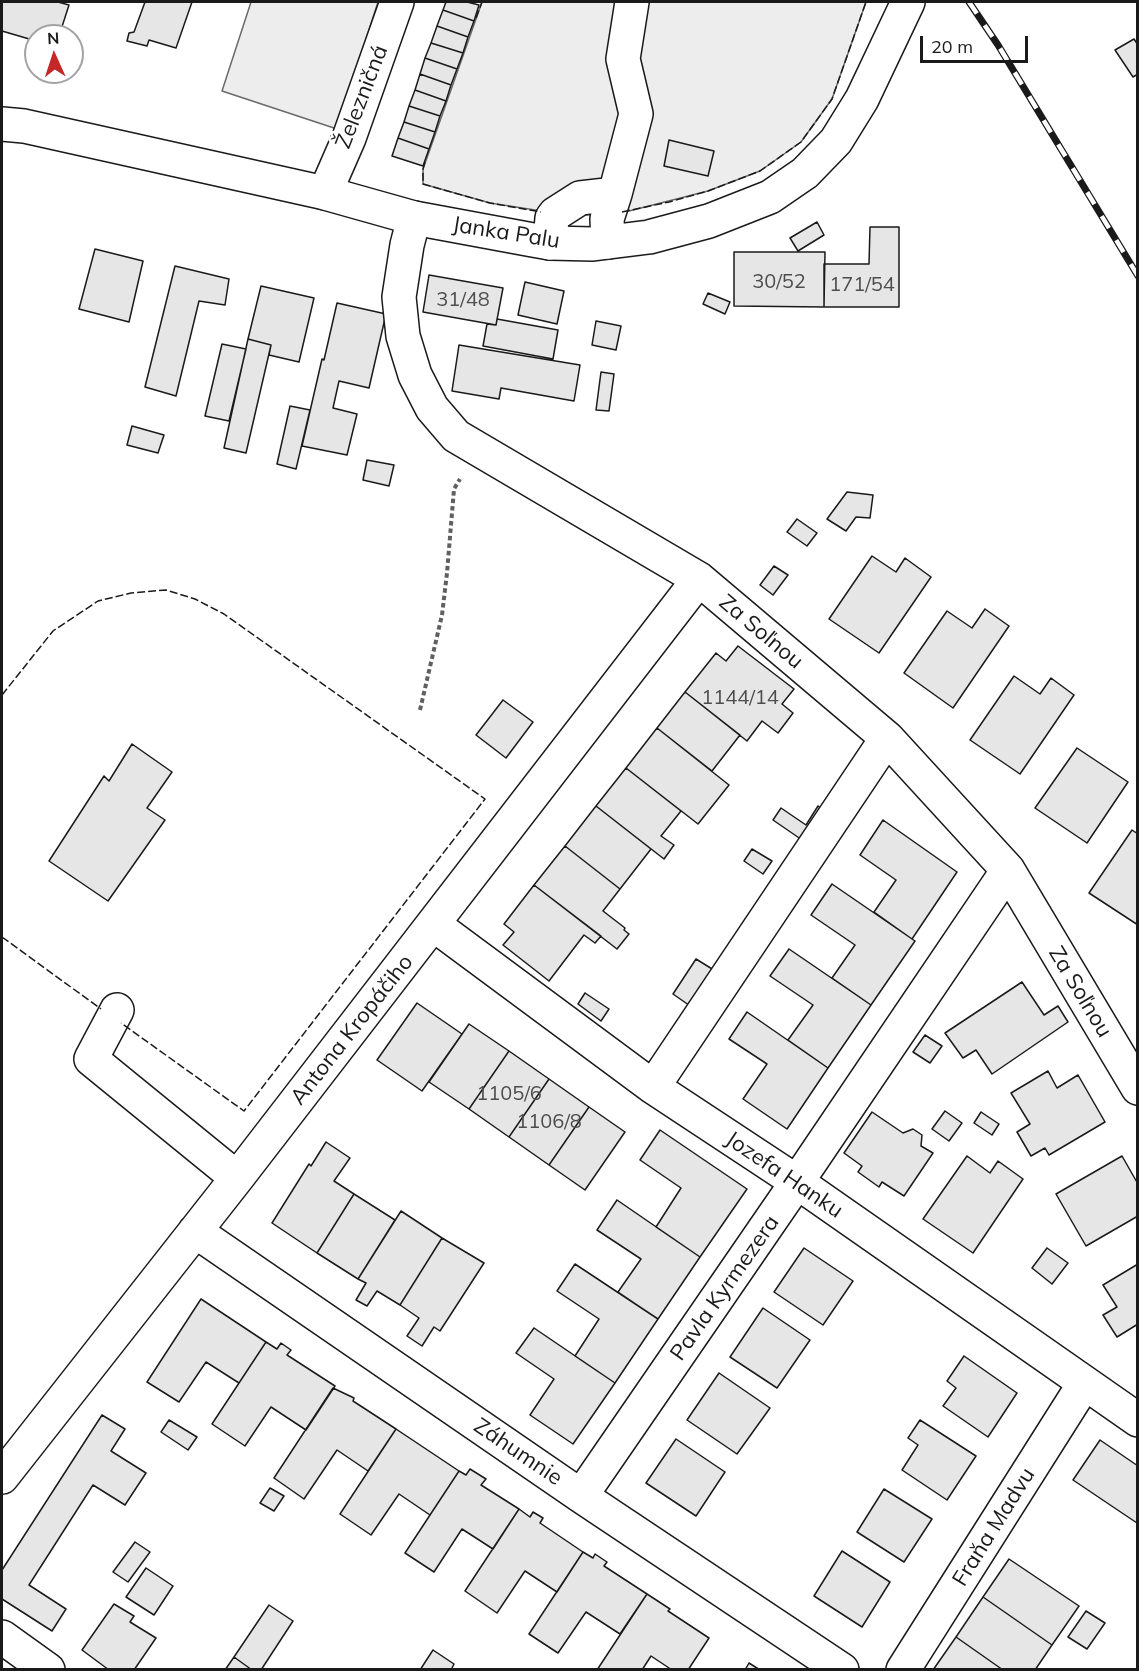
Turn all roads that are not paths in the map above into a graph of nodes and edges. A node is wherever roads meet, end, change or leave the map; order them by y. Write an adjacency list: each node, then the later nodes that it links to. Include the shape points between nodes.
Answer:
1 (398, 2): 5 (street, Železničná)
2 (632, 2): 6 (street, via 623,59 636,114)
3 (908, 2): 8 (street, Janka Palu, via 862,99 836,141 805,173 770,197 709,221 649,237)
4 (2, 124): 5 (street, Janka Palu)
5 (325, 193): 7 (street, Janka Palu)
6 (615, 194): 8 (street, via 607,219); 9 (street, via 580,198 555,214)
7 (414, 218): 9 (street, Janka Palu); 10 (street, Za Soľnou, via 399,297 403,336 432,408 456,436)
8 (608, 242): 9 (street, Janka Palu)
9 (550, 243)
10 (699, 579): 11 (street, Za Soľnou); 13 (street, Antona Kropáčiho)
11 (887, 738): 12 (street, Za Soľnou); 15 (street)
12 (1008, 870): 16 (street, Za Soľnou); 18 (street, Pavla Kyrmezera)
13 (433, 924): 15 (street, Jozefa Hanku); 17 (street, Antona Kropáčiho)
14 (117, 1010): 17 (street, via 91,1059)
15 (653, 1087): 18 (street, Jozefa Hanku)
16 (1137, 1088)
17 (237, 1178): 19 (street, Antona Kropáčiho)
18 (798, 1182): 20 (street, Jozefa Hanku); 23 (street, Pavla Kyrmezera)
19 (195, 1231): 22 (street, Antona Kropáčiho); 23 (street, Záhumnie)
20 (1084, 1384): 21 (street, Jozefa Hanku); 27 (street, Fraňa Madvu)
21 (1137, 1420)
22 (2, 1477)
23 (582, 1496): 26 (street, Záhumnie)
24 (2, 1637): 25 (street)
25 (48, 1670)
26 (842, 1670)
27 (903, 1670)

